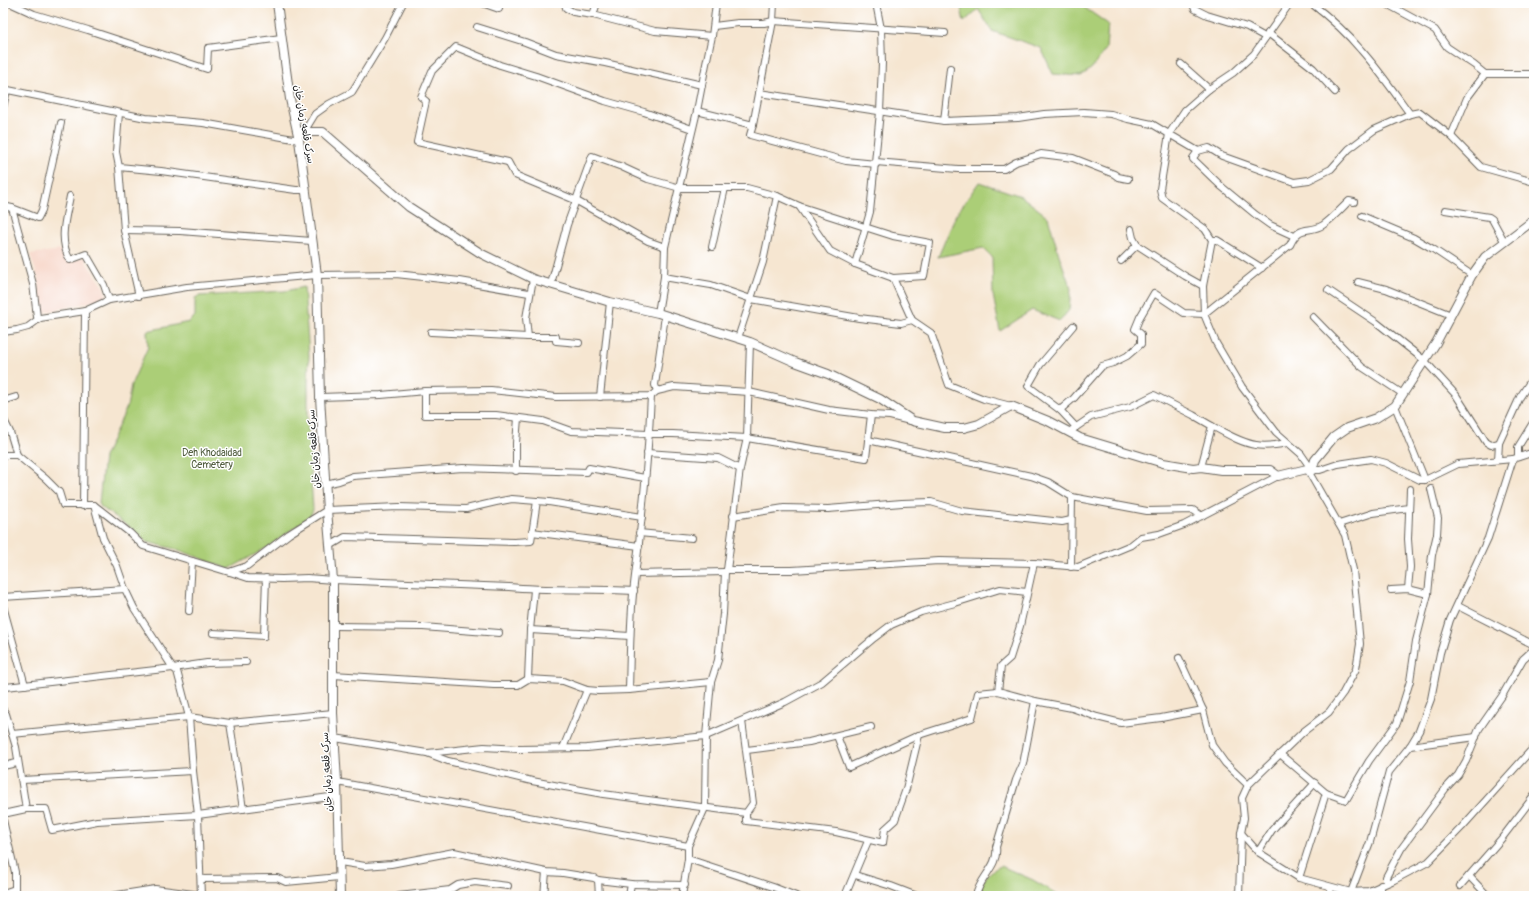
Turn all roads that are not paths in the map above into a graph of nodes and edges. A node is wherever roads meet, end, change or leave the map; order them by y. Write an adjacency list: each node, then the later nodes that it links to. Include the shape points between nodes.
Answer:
1 (10, 3): 23 (street, via 34,14 207,70 208,48)
2 (277, 3): 23 (street, سرک قلعه زمان خان)
3 (403, 3): 42 (street, via 352,92 315,114)
4 (482, 3): 14 (street)
5 (565, 3): 15 (street, via 566,8 573,12)
6 (597, 3): 15 (street)
7 (716, 3): 17 (street)
8 (774, 3): 16 (street)
9 (876, 3): 19 (street)
10 (1192, 3): 21 (street, via 1195,9 1207,15)
11 (1290, 3): 21 (street)
12 (1311, 3): 37 (street, via 1361,49)
13 (1385, 3): 26 (street, via 1435,30 1448,47)
14 (499, 9)
15 (593, 15): 22 (street, via 655,31)
16 (773, 21): 17 (street); 19 (street); 32 (street)
17 (714, 26): 22 (street)
18 (476, 27): 28 (street, via 556,54)
19 (880, 28): 20 (street); 35 (street)
20 (945, 33)
21 (1267, 35): 29 (street, via 1254,54 1233,73); 31 (street, via 1313,68)
22 (712, 36): 28 (street)
23 (281, 38): 42 (street, سرک قلعه زمان خان, via 290,99)
24 (1181, 64): 29 (street)
25 (950, 68): 38 (street)
26 (1485, 74): 27 (street); 44 (street, via 1467,98)
27 (1534, 74)
28 (702, 85): 34 (street)
29 (1209, 89): 43 (street, via 1185,110)
30 (5, 90): 33 (street); 36 (street)
31 (1335, 92)
32 (759, 93): 35 (street); 40 (street)
33 (3, 107)
34 (697, 110): 40 (street); 41 (street)
35 (880, 112): 38 (street); 46 (street)
36 (119, 113): 42 (street); 47 (street, via 116,152)
37 (1410, 114): 44 (street, via 1420,112); 45 (street, via 1374,130 1349,149 1331,169 1309,180 1294,182 1222,156 1209,148)
38 (944, 121): 43 (street, via 1084,112 1111,114 1152,124)
39 (61, 123): 59 (street, via 42,210 38,218)
40 (754, 125): 46 (street, via 750,135 846,161)
41 (692, 129): 50 (street); 55 (street, via 454,48 432,71 428,79 421,97 426,101 417,142 508,162 515,175)
42 (300, 134): 52 (street, سرک قلعه زمان خان); 80 (street, via 322,132 409,207 482,254)
43 (1169, 134): 45 (street); 67 (street, via 1160,189 1162,198 1205,229)
44 (1451, 136): 49 (street, via 1481,167)
45 (1198, 151): 66 (street, via 1193,160 1222,187 1256,216)
46 (876, 163): 48 (street, via 958,169 1004,169 1041,154 1073,158); 63 (street, via 870,212)
47 (119, 166): 52 (street); 65 (street)
48 (1128, 179)
49 (1534, 182)
50 (680, 188): 51 (street); 55 (street, via 592,156); 71 (street)
51 (725, 188): 54 (street, via 747,188); 72 (street)
52 (306, 190): 68 (street, سرک قلعه زمان خان)
53 (70, 196): 88 (street, via 63,239 68,256 70,260 86,254 104,285)
54 (777, 196): 58 (street); 87 (street, via 763,262)
55 (575, 200): 71 (street, via 648,241); 82 (street)
56 (1354, 202): 66 (street, via 1349,201 1322,226 1302,231)
57 (3, 206): 59 (street)
58 (799, 206): 63 (street); 74 (street, via 830,251)
59 (12, 208): 95 (street)
60 (1445, 210): 69 (street, via 1492,218)
61 (1362, 216): 77 (street, via 1414,238)
62 (1534, 220): 69 (street)
63 (865, 227): 74 (street); 79 (street, via 893,236 930,243 924,276)
64 (1130, 229): 70 (street)
65 (124, 230): 68 (street, via 180,231); 86 (street)
66 (1294, 237): 75 (street, via 1290,246)
67 (1212, 240): 75 (street, via 1217,240); 83 (street)
68 (312, 241): 76 (street, سرک قلعه زمان خان)
69 (1504, 241): 77 (street, via 1485,257)
70 (1137, 245): 73 (street); 83 (street)
71 (666, 247): 78 (street)
72 (712, 247)
73 (1122, 261)
74 (855, 264): 79 (street)
75 (1262, 268): 92 (street)
76 (317, 275): 85 (street, via 396,274 460,281); 86 (street, via 187,287); 112 (street, سرک قلعه زمان خان)
77 (1472, 275): 93 (street)
78 (664, 277): 87 (street, via 711,285); 91 (street)
79 (893, 278): 96 (street)
80 (533, 279): 82 (street); 85 (street)
81 (1358, 282): 93 (street, via 1386,289)
82 (551, 284): 89 (street)
83 (1203, 286): 92 (street)
84 (1328, 290): 104 (street, via 1376,322)
85 (530, 293): 100 (street, via 526,318)
86 (139, 296): 88 (street)
87 (750, 299): 96 (street, via 859,318 901,323); 101 (street)
88 (109, 300): 90 (street)
89 (610, 302): 91 (street); 113 (street)
90 (85, 311): 95 (street); 150 (street)
91 (662, 314): 101 (street); 107 (street, via 655,385)
92 (1204, 314): 117 (street, via 1184,313 1154,293 1135,329 1141,334 1140,344 1127,356 1102,366); 129 (street, via 1216,343 1242,387 1276,432)
93 (1451, 315): 104 (street)
94 (1313, 317): 109 (street, via 1362,367)
95 (40, 318): 98 (street, via 28,327)
96 (912, 320): 115 (street, via 931,333 949,385 984,399)
97 (1073, 326): 117 (street, via 1040,365 1028,386)
98 (3, 332)
99 (432, 332): 100 (street)
100 (528, 337): 103 (street, via 556,337 556,341)
101 (738, 338): 102 (street)
102 (750, 342): 108 (street); 121 (street, via 880,398)
103 (579, 343)
104 (1424, 360): 109 (street); 130 (street, via 1456,395 1486,442 1491,445)
105 (1534, 376): 130 (street, via 1520,397)
106 (426, 391): 112 (street); 113 (street, via 491,390 556,397); 120 (street, via 425,415 496,415)
107 (657, 391): 108 (street, via 674,386); 110 (street)
108 (749, 392): 118 (street, via 830,410); 127 (street)
109 (1403, 394): 116 (street)
110 (651, 396): 113 (street); 126 (street)
111 (16, 397): 114 (street)
112 (320, 397): 144 (street, سرک قلعه زمان خان)
113 (600, 397)
114 (3, 401)
115 (1011, 406): 121 (street, via 978,424 964,428 945,428); 125 (street)
116 (1395, 406): 139 (street, via 1376,418 1347,428 1334,437); 143 (street)
117 (1060, 410): 124 (street)
118 (871, 415): 121 (street); 128 (street)
119 (3, 418): 134 (street)
120 (518, 418): 126 (street, via 543,422 571,431); 140 (street)
121 (913, 421)
122 (1534, 421): 135 (street, via 1518,447)
123 (1212, 426): 124 (street, via 1154,395 1130,406 1091,418); 129 (street, via 1254,445); 137 (street)
124 (1076, 427): 125 (street)
125 (1069, 432): 137 (street, via 1080,438 1163,462 1193,468)
126 (649, 434): 127 (street); 132 (street)
127 (747, 438): 128 (street, via 866,458); 138 (street)
128 (868, 440): 147 (street, via 1031,476 1048,482)
129 (1288, 443): 139 (street, via 1301,454)
130 (1499, 443): 136 (street)
131 (1534, 452): 135 (street)
132 (647, 453): 138 (street, via 718,458); 142 (street)
133 (3, 455): 134 (street)
134 (17, 455): 150 (street, via 59,492 63,505)
135 (1516, 458): 136 (street); 180 (street, via 1488,538)
136 (1498, 460): 143 (street, via 1458,464)
137 (1201, 467): 141 (street, via 1221,470 1270,470)
138 (740, 469): 154 (street)
139 (1310, 469): 141 (street); 143 (street, via 1320,470 1338,464 1371,459 1386,463 1420,480); 157 (street)
140 (516, 471): 142 (street, via 587,472 589,468); 144 (street, via 463,468 353,476)
141 (1278, 476): 155 (street)
142 (645, 478): 153 (street)
143 (1426, 480)
144 (325, 484): 152 (street, سرک قلعه زمان خان)
145 (1410, 489): 151 (street)
146 (1431, 489): 177 (street, via 1438,518)
147 (1072, 497): 155 (street, via 1147,511 1193,510); 156 (street)
148 (537, 501): 152 (street, via 512,499 466,509 399,507); 153 (street); 158 (street)
149 (94, 505): 150 (street); 163 (street, via 143,546); 171 (street, via 103,538)
150 (83, 506)
151 (1409, 508): 157 (street, via 1374,513); 172 (street)
152 (327, 510): 161 (street, سرک قلعه زمان خان); 167 (street, via 289,534 247,566)
153 (642, 516): 159 (street)
154 (733, 516): 156 (street, via 784,508 828,509 931,502 962,511 1062,522); 166 (street)
155 (1202, 516): 165 (street, via 1159,534 1141,537 1131,545 1078,567)
156 (1071, 520): 165 (street)
157 (1338, 524): 219 (street, via 1346,535 1354,578 1360,644 1356,669 1329,712)
158 (532, 532): 161 (street, via 531,541 522,542 345,537); 162 (street)
159 (639, 533): 160 (street); 162 (street)
160 (692, 538)
161 (330, 546): 170 (street, سرک قلعه زمان خان)
162 (639, 546): 168 (street)
163 (192, 561): 167 (street); 181 (street)
164 (1034, 563): 165 (street); 166 (street, via 940,561 792,570); 176 (street)
165 (1072, 567)
166 (726, 571): 168 (street); 194 (street, via 718,660)
167 (229, 572): 169 (street, via 248,578)
168 (636, 574): 175 (street)
169 (266, 578): 170 (street); 184 (street, via 264,636)
170 (333, 580): 173 (street); 182 (street, سرک قلعه زمان خان)
171 (125, 589): 178 (street); 191 (street, via 134,608)
172 (1408, 589): 174 (street); 177 (street)
173 (534, 590): 175 (street); 183 (street)
174 (1390, 590)
175 (634, 591): 186 (street)
176 (1027, 592): 199 (street, via 1010,658 1001,666); 205 (street, via 1000,589 921,612 874,638 822,682)
177 (1428, 594): 227 (street, via 1416,641 1410,681 1397,723 1346,800)
178 (3, 597)
179 (3, 606): 195 (street)
180 (1458, 606): 187 (street); 214 (street, via 1450,620 1440,653 1431,699 1419,731)
181 (189, 611)
182 (334, 626): 185 (street, via 423,627); 192 (street, سرک قلعه زمان خان)
183 (530, 630): 186 (street); 193 (street)
184 (213, 633)
185 (499, 634)
186 (630, 636): 198 (street)
187 (1534, 645)
188 (1534, 649): 212 (street, via 1523,659)
189 (1179, 658): 202 (street)
190 (246, 662): 191 (street, via 207,663)
191 (173, 668): 195 (street); 204 (street, via 177,671)
192 (333, 675): 193 (street, via 494,684 518,684); 203 (street, سرک قلعه زمان خان)
193 (528, 680): 197 (street, via 562,681)
194 (712, 682): 198 (street); 210 (street)
195 (25, 685): 196 (street)
196 (6, 687)
197 (588, 690): 198 (street); 216 (street)
198 (629, 690)
199 (998, 691): 200 (street); 209 (street, via 978,693 972,718)
200 (1035, 701): 202 (street, via 1072,708 1121,723); 272 (street, via 1023,764 996,847 997,855)
201 (3, 710): 208 (street)
202 (1203, 710): 226 (street, via 1212,745 1225,763)
203 (333, 713): 206 (street); 213 (street, سرک قلعه زمان خان)
204 (189, 717): 206 (street); 208 (street); 222 (street)
205 (742, 722): 210 (street); 217 (street)
206 (230, 723): 232 (street)
207 (871, 727): 211 (street)
208 (12, 734): 220 (street)
209 (919, 735): 211 (street, via 849,767); 238 (street, via 906,789 895,820 885,829 883,843)
210 (706, 736): 216 (street); 230 (street)
211 (837, 736): 217 (street)
212 (1476, 737): 214 (street); 251 (street, via 1458,775 1401,849)
213 (335, 738): 218 (street); 224 (street, سرک قلعه زمان خان)
214 (1410, 746): 257 (street, via 1389,772 1370,842)
215 (1534, 747): 251 (street, via 1428,862)
216 (564, 748): 218 (street, via 484,747)
217 (747, 750): 233 (street, via 753,803)
218 (427, 753): 230 (street, via 448,762 532,781)
219 (1280, 754): 225 (street); 226 (street)
220 (18, 763): 221 (street); 223 (street)
221 (3, 766)
222 (193, 771): 223 (street); 235 (street)
223 (22, 780): 231 (street)
224 (337, 782): 228 (street, سرک قلعه زمان خان); 239 (street)
225 (1314, 783): 227 (street); 240 (street, via 1272,830)
226 (1248, 785): 237 (street, via 1242,798)
227 (1326, 793): 247 (street)
228 (337, 796): 232 (street); 242 (street, سرک قلعه زمان خان)
229 (1533, 800): 245 (street)
230 (705, 808): 233 (street); 239 (street)
231 (26, 809): 234 (street); 235 (street, via 46,810 52,830 97,821)
232 (243, 809): 235 (street)
233 (746, 813): 238 (street, via 746,821 836,832)
234 (3, 814)
235 (198, 815): 248 (street)
236 (3, 820): 256 (street, via 15,872)
237 (1242, 833): 240 (street); 273 (street)
238 (868, 841): 244 (street)
239 (688, 846): 241 (street)
240 (1258, 852): 247 (street)
241 (688, 859): 252 (street); 269 (street)
242 (340, 862): 243 (street, via 365,866 391,864 454,852); 246 (street, سرک قلعه زمان خان)
243 (546, 872): 249 (street); 265 (street)
244 (855, 875): 270 (street); 271 (street)
245 (1469, 876): 254 (street); 276 (street)
246 (339, 877): 248 (street, via 286,882 277,878); 263 (street, سرک قلعه زمان خان)
247 (1299, 878): 255 (street)
248 (201, 879): 260 (street)
249 (598, 880): 250 (street); 266 (street)
250 (631, 884): 252 (street); 267 (street)
251 (1383, 884): 257 (street, via 1369,891); 275 (street)
252 (684, 885): 268 (street)
253 (508, 886): 259 (street, via 475,882 458,885)
254 (1460, 886)
255 (1331, 888): 257 (street); 274 (street)
256 (15, 889): 258 (street); 261 (street)
257 (1351, 892)
258 (3, 893)
259 (450, 893): 264 (street)
260 (201, 895): 262 (street, via 156,888)
261 (15, 896)
262 (111, 896)
263 (340, 896)
264 (399, 896)
265 (544, 896)
266 (599, 896)
267 (629, 896)
268 (682, 896)
269 (796, 896)
270 (845, 896)
271 (917, 896)
272 (976, 896)
273 (1239, 896)
274 (1329, 896)
275 (1381, 896)
276 (1488, 896)

